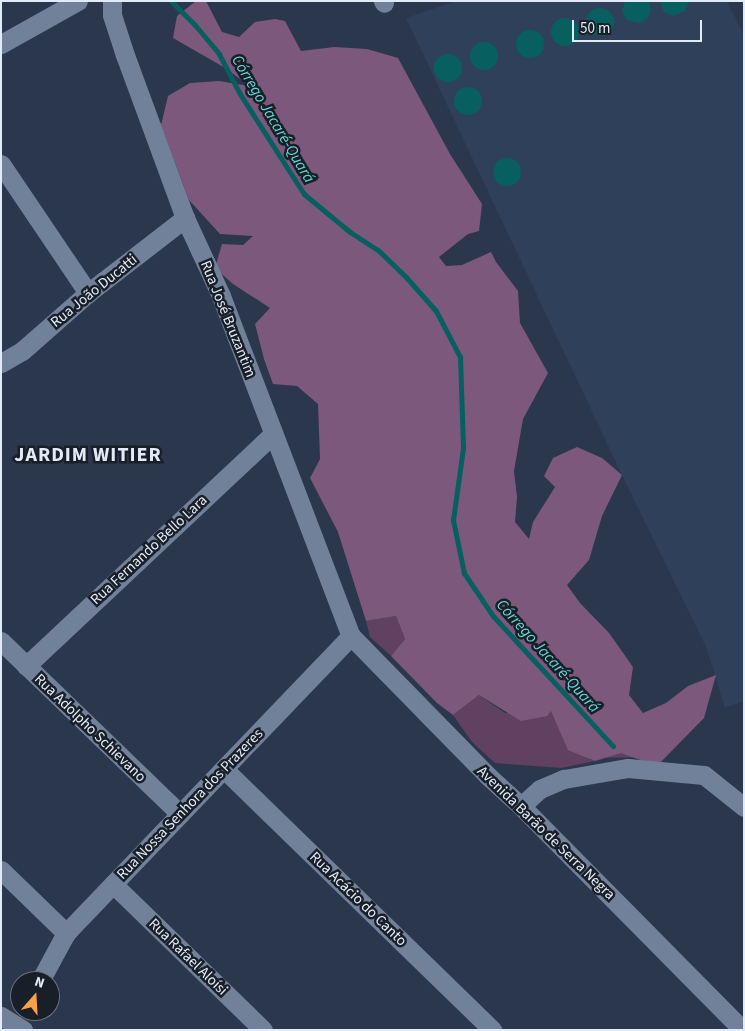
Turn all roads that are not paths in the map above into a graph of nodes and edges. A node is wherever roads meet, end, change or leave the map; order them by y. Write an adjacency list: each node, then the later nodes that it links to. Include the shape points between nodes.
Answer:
1 (78, 1): 3 (street)
2 (112, 1): 5 (street, Rua José Bruzantim, via 112,16 125,55)
3 (1, 44)
4 (1, 164): 6 (street)
5 (185, 218): 6 (street, Rua João Ducatti); 8 (street, Rua José Bruzantim, via 222,296)
6 (88, 294): 7 (street, Rua João Ducatti, via 22,350)
7 (1, 363)
8 (273, 434): 9 (street, Rua José Bruzantim); 11 (street, Rua Fernando Bello Lara)
9 (351, 636): 12 (street, Rua Nossa Senhora dos Prazeres); 13 (street, Avenida Barão de Serra Negra)
10 (1, 640): 11 (street, Rua Adolpho Schievano)
11 (26, 666): 15 (street, Rua Adolpho Schievano)
12 (224, 769): 15 (street, Rua Nossa Senhora dos Prazeres); 21 (street, Rua Acácio do Canto)
13 (520, 806): 14 (street, via 540,789 564,779 628,768 704,775); 22 (street, Avenida Barão de Serra Negra)
14 (744, 807)
15 (180, 814): 17 (street, Rua Nossa Senhora dos Prazeres)
16 (1, 870): 18 (street)
17 (113, 884): 18 (street, Rua Nossa Senhora dos Prazeres); 20 (street, Rua Rafael Aloísi)
18 (66, 933): 19 (street, Rua Nossa Senhora dos Prazeres)
19 (45, 971)
20 (263, 1030)
21 (492, 1030)
22 (743, 1030)

